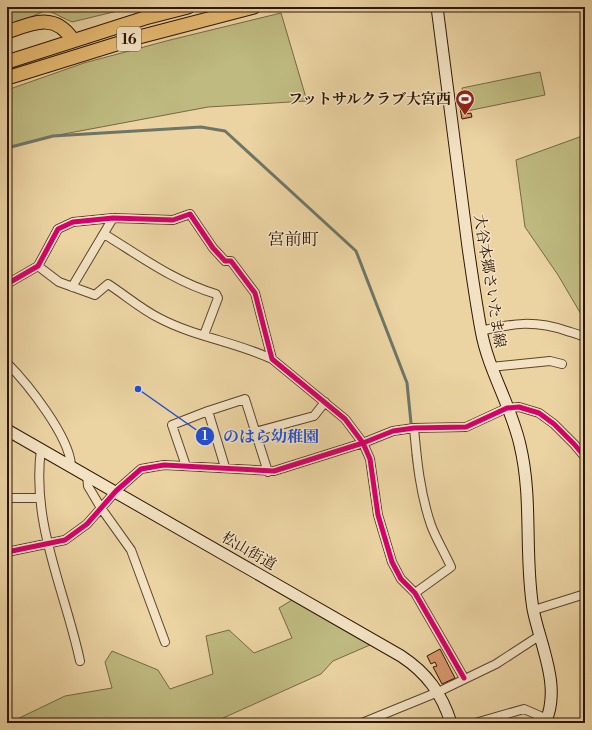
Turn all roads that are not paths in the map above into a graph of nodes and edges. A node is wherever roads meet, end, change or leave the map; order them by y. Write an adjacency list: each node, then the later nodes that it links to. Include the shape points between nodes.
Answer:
1 (188, 7): 6 (highway, 16)
2 (254, 7): 9 (highway, 16, via 139,36)
3 (437, 7): 15 (main road, 大谷本郷さいたま線)
4 (30, 24): 5 (highway); 6 (highway, via 48,22 60,25); 7 (highway, via 57,28 60,36)
5 (7, 32)
6 (73, 40): 7 (highway, 16)
7 (57, 46): 8 (highway, 16)
8 (7, 62)
9 (7, 78)
10 (113, 218): 11 (street); 12 (street, via 73,222 58,229); 18 (street, via 173,220 190,214 213,248 225,261 231,261 255,293)
11 (104, 234): 14 (street); 16 (street, via 168,273 199,289 216,294 218,298)
12 (38, 266): 13 (street); 14 (street, via 59,282)
13 (7, 284)
14 (72, 287): 16 (street, via 95,295 108,284 159,318)
15 (481, 331): 17 (street, via 507,324 530,323 554,326); 21 (main road, 大谷本郷さいたま線)
16 (204, 335): 18 (street)
17 (585, 338)
18 (272, 358): 22 (street)
19 (7, 363): 31 (street, via 38,400 66,445)
20 (562, 364): 21 (street, via 550,361)
21 (491, 367): 23 (main road, 大谷本郷さいたま線)
22 (325, 402): 27 (street, via 314,416); 28 (street, via 350,424)
23 (507, 408): 25 (street, via 466,427); 30 (street, via 519,407 539,413 554,424); 44 (main road, 大谷本郷さいたま線, via 520,442 527,480 530,587)
24 (208, 411): 27 (street, via 244,399); 32 (street, via 172,425); 33 (street)
25 (414, 428): 28 (street, via 393,431); 42 (street, via 418,474 424,500 432,526 451,567)
26 (7, 430): 29 (main road, 松山街道)
27 (255, 432): 34 (street)
28 (363, 443): 34 (street); 42 (street, via 370,459 378,515 392,562 401,579)
29 (41, 449): 31 (main road, 松山街道); 38 (street)
30 (585, 458)
31 (71, 465): 35 (main road, 松山街道)
32 (186, 466): 33 (street); 36 (street, via 164,465 141,469)
33 (225, 467): 34 (street)
34 (268, 472)
35 (87, 474): 36 (main road, 松山街道); 39 (street, via 88,486)
36 (116, 491): 39 (street); 49 (main road, 松山街道, via 402,656 423,672)
37 (7, 498): 38 (street)
38 (39, 498): 40 (street)
39 (101, 508): 40 (street, via 87,524 65,540); 46 (street, via 131,550)
40 (47, 545): 41 (street); 47 (street)
41 (7, 552)
42 (415, 593): 48 (street)
43 (585, 594): 44 (street)
44 (534, 610): 45 (main road, 大谷本郷さいたま線)
45 (539, 636): 48 (street, via 496,664); 50 (main road, 大谷本郷さいたま線, via 551,686)
46 (165, 642)
47 (80, 661)
48 (464, 678): 49 (street)
49 (438, 692): 51 (street); 52 (main road, 松山街道)
50 (548, 722): 53 (street, via 524,709)
51 (362, 723)
52 (452, 723)
53 (475, 723)

